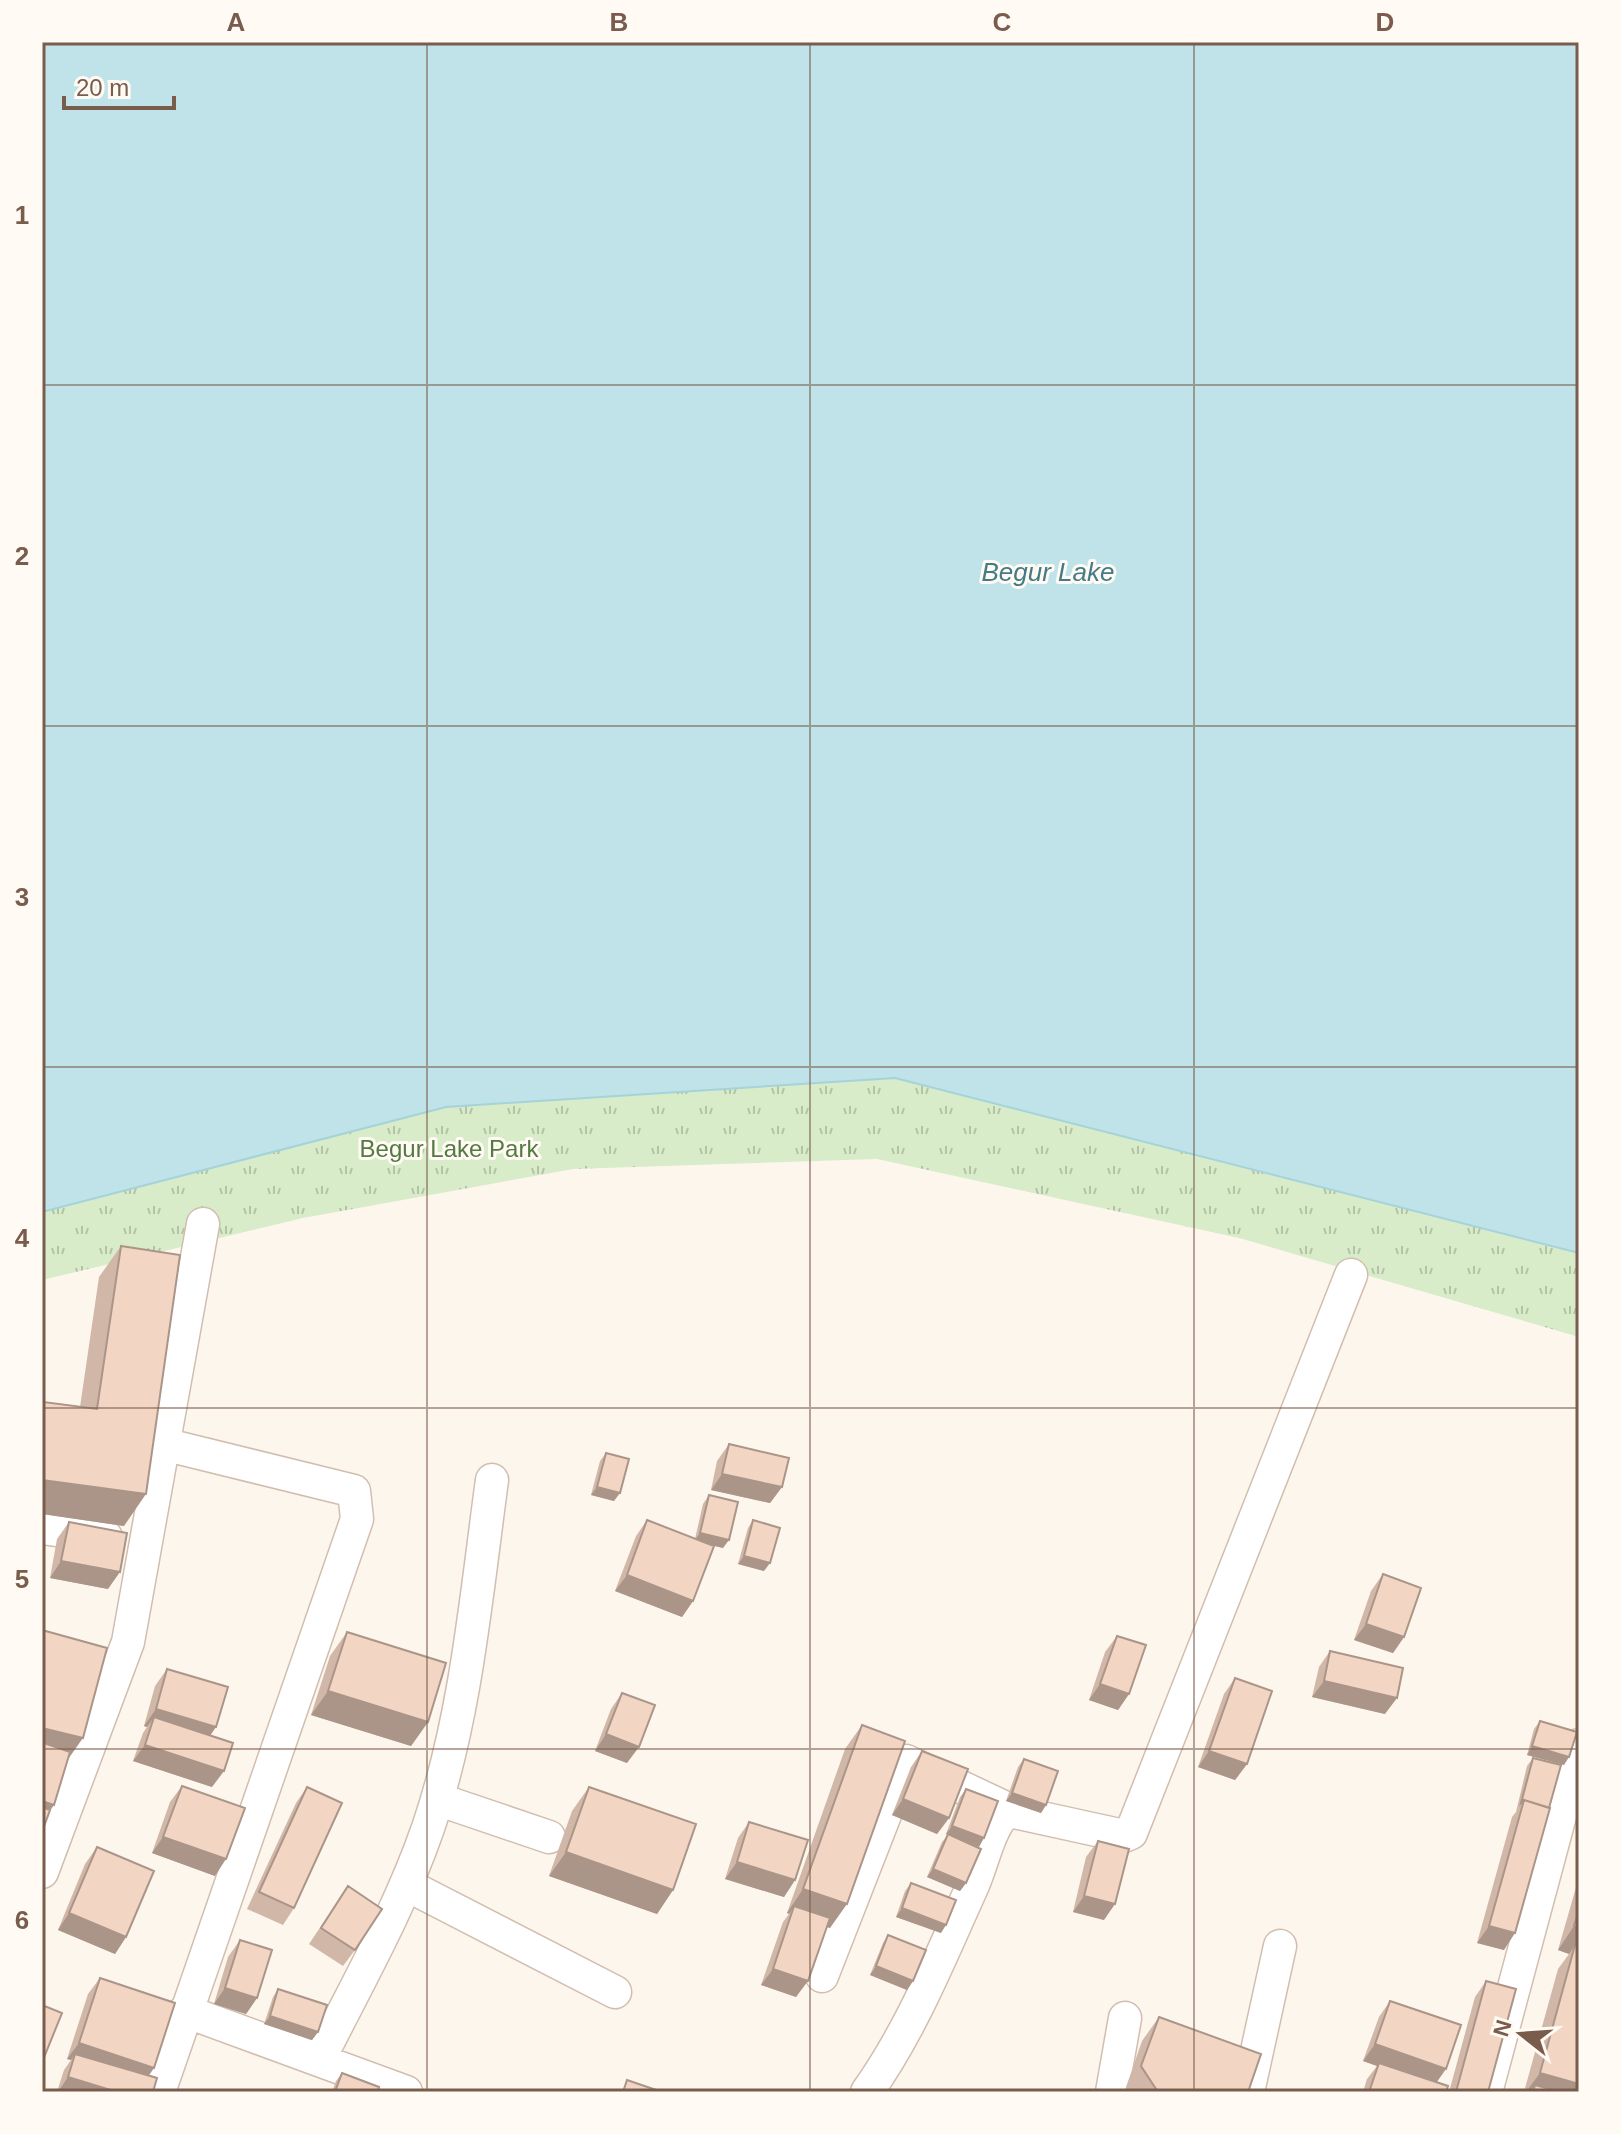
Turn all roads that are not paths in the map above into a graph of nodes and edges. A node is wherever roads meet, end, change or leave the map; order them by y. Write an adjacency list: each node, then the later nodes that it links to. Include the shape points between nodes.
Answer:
1 (203, 1224): 3 (street)
2 (1351, 1275): 9 (street, via 1131,1833 1124,1836)
3 (163, 1444): 6 (street); 16 (street, via 354,1491 357,1519)
4 (492, 1480): 8 (street, via 462,1692)
5 (42, 1528): 6 (street)
6 (146, 1542): 11 (street, via 128,1642)
7 (1579, 1745): 24 (street)
8 (437, 1799): 10 (street); 12 (street)
9 (1014, 1812): 14 (street, via 906,1761); 21 (street, via 1004,1813 996,1823 915,2012)
10 (549, 1837)
11 (42, 1872)
12 (407, 1885): 15 (street); 18 (street)
13 (1280, 1946): 23 (street)
14 (822, 1976)
15 (615, 1992)
16 (185, 2011): 18 (street); 19 (street)
17 (1125, 2018): 22 (street)
18 (319, 2060): 20 (street)
19 (159, 2092)
20 (406, 2092)
21 (867, 2092)
22 (1112, 2092)
23 (1248, 2092)
24 (1486, 2092)

